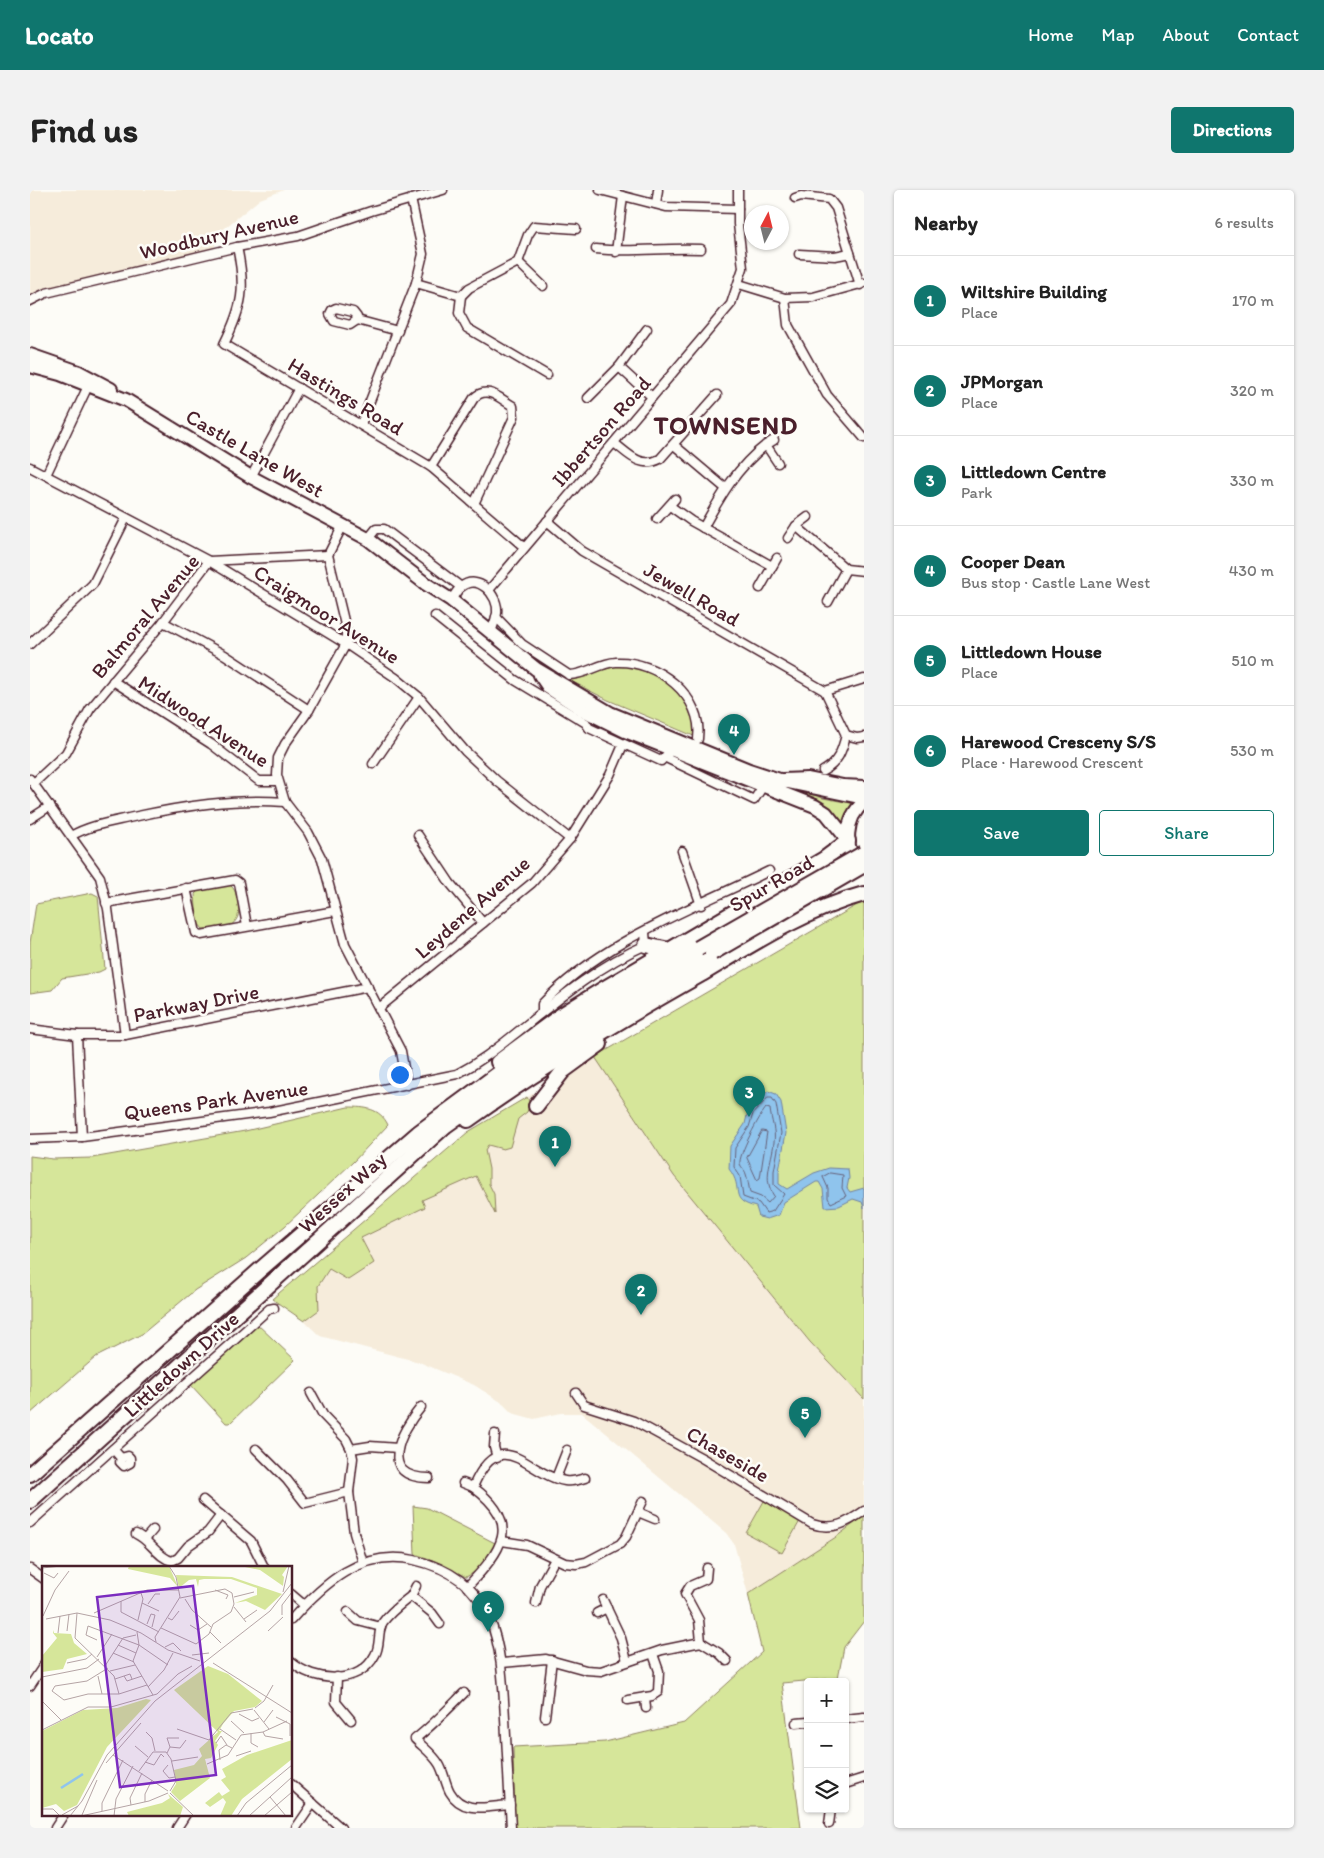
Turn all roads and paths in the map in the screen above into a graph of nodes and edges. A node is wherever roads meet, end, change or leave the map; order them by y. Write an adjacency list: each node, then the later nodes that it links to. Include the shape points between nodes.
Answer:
1 (443, 190): 8 (street, Woodbury Avenue)
2 (600, 190): 6 (street)
3 (658, 190): 10 (street)
4 (738, 190): 11 (street, Ibbertson Road)
5 (833, 190): 9 (street)
6 (623, 196): 10 (street); 16 (street)
7 (795, 198): 9 (street)
8 (411, 199): 13 (street, Woodbury Avenue, via 298,236); 20 (street, via 423,254)
9 (829, 199): 17 (street, via 839,213)
10 (656, 204): 11 (street)
11 (738, 209): 21 (street, Ibbertson Road, via 743,268)
12 (576, 229): 19 (street, via 534,226)
13 (237, 247): 26 (street, Woodbury Avenue, via 46,293); 35 (street, Hastings Road, via 243,274 242,295 236,320 224,344)
14 (596, 249): 16 (street)
15 (701, 249): 16 (street)
16 (616, 252)
17 (850, 253): 18 (street, via 835,256); 22 (street)
18 (800, 254)
19 (518, 262): 23 (street); 24 (street, via 469,288)
20 (416, 283): 24 (street); 29 (street)
21 (739, 284): 25 (street); 38 (street, Ibbertson Road, via 727,310)
22 (862, 284): 25 (street, via 813,297)
23 (543, 286)
24 (461, 296): 33 (street, via 460,313 467,328)
25 (785, 298): 41 (street, via 788,325 827,395)
26 (30, 301)
27 (357, 320): 29 (street)
28 (647, 329): 32 (street)
29 (398, 331): 40 (street)
30 (30, 355): 39 (main road, Castle Lane West, via 79,372 112,389)
31 (30, 366): 34 (main road, Castle Lane West)
32 (618, 367): 37 (street); 38 (street)
33 (547, 375)
34 (88, 386): 39 (main road, Castle Lane West); 49 (street)
35 (299, 388): 40 (street, Hastings Road); 50 (street)
36 (717, 395): 44 (street)
37 (588, 398)
38 (652, 398): 43 (street, Ibbertson Road)
39 (123, 399): 50 (main road, Castle Lane West)
40 (361, 424): 48 (street, Hastings Road)
41 (864, 438)
42 (774, 440): 45 (street)
43 (614, 442): 44 (street, via 640,463 650,464 660,460); 56 (street, Ibbertson Road)
44 (674, 445): 51 (street)
45 (766, 446): 46 (street); 51 (street)
46 (778, 463)
47 (30, 467): 49 (street, Craigmoor Avenue)
48 (432, 467): 52 (street, Hastings Road); 52 (street, via 480,392 487,391 513,406 514,417)
49 (46, 475): 54 (street, Craigmoor Avenue)
50 (250, 477): 57 (main road, Castle Lane West)
51 (725, 488): 59 (street)
52 (474, 504): 62 (street, Hastings Road)
53 (808, 517): 58 (street)
54 (126, 518): 65 (street, Craigmoor Avenue); 78 (street, via 94,584)
55 (656, 519): 59 (street, via 673,502)
56 (547, 521): 62 (street, Ibbertson Road); 85 (street, Jewell Road, via 582,551)
57 (343, 525): 61 (main road, Castle Lane West); 63 (street)
58 (796, 526): 60 (street); 67 (street)
59 (703, 528): 66 (street)
60 (788, 538)
61 (368, 539): 69 (street, via 376,529 384,528); 72 (main road, Castle Lane West)
62 (524, 547): 71 (street, Ibbertson Road)
63 (328, 555): 65 (street, Balmoral Avenue); 79 (street, via 346,629)
64 (777, 558): 66 (street)
65 (209, 561): 76 (street, Balmoral Avenue); 79 (street, Craigmoor Avenue)
66 (772, 566): 70 (street)
67 (846, 569): 68 (street); 73 (street)
68 (864, 571)
69 (461, 587): 71 (street, via 480,584); 72 (street)
70 (760, 588)
71 (490, 590): 75 (street, via 496,605)
72 (451, 600): 77 (main road, Castle Lane West)
73 (828, 602)
74 (436, 616): 89 (street, Castle Lane West, via 515,680)
75 (496, 617): 77 (street); 81 (street, via 522,644)
76 (162, 622): 83 (street, Balmoral Avenue); 87 (street, via 225,655)
77 (491, 632): 80 (main road, Castle Lane West)
78 (30, 644)
79 (346, 644): 86 (street, Craigmoor Avenue); 87 (street)
80 (536, 669): 84 (main road, Castle Lane West); 89 (main road, Castle Lane West, via 549,688)
81 (569, 676): 84 (street); 92 (street, via 617,662 636,663 657,672 677,684 691,705 699,729)
82 (864, 679): 85 (street)
83 (113, 681): 97 (street, Balmoral Avenue, via 85,716 66,753); 98 (street, Midwood Avenue, via 212,744 259,781)
84 (558, 684): 88 (main road, Castle Lane West)
85 (825, 691): 90 (street)
86 (419, 698): 95 (street); 109 (street, Craigmoor Avenue, via 490,775)
87 (309, 710): 98 (street, via 278,758)
88 (610, 713): 94 (main road, via 623,724 668,744); 99 (main road, Castle Lane West, via 697,750)
89 (588, 718): 93 (street, Castle Lane West, via 590,728); 94 (main road, Castle Lane West)
90 (846, 735): 91 (street); 96 (street, via 840,757)
91 (864, 737)
92 (698, 739)
93 (623, 745): 94 (street, Castle Lane West, via 661,761); 109 (street, Leydene Avenue, via 610,775)
94 (668, 754): 100 (main road, Castle Lane West); 100 (street, Castle Lane West, via 754,800)
95 (373, 764)
96 (823, 771)
97 (32, 781): 105 (street)
98 (278, 781): 103 (street)
99 (783, 781): 101 (highway, via 808,780); 102 (main road, Castle Lane West)
100 (763, 786): 110 (main road, Castle Lane West, via 826,813)
101 (864, 788)
102 (864, 798)
103 (285, 802): 108 (street, via 255,800 161,811 100,824); 120 (street, via 308,832 322,859)
104 (864, 802): 110 (main road, via 850,821)
105 (50, 806): 106 (street); 108 (street)
106 (30, 819)
107 (418, 835): 121 (street, via 450,883)
108 (71, 836): 118 (street, via 100,877)
109 (570, 838): 121 (street, Leydene Avenue, via 532,883)
110 (847, 840): 115 (main road, Castle Lane West, via 852,859); 125 (highway, via 824,859)
111 (682, 851): 119 (street)
112 (864, 853): 124 (highway, Spur Road, bridge)
113 (864, 865): 126 (highway, Spur Road, bridge)
114 (770, 872): 119 (street)
115 (864, 873)
116 (186, 888): 118 (street); 122 (street, via 231,880 238,882); 122 (street, via 196,933 201,935)
117 (864, 894): 126 (highway, via 800,917)
118 (106, 903): 132 (street)
119 (700, 905): 123 (street)
120 (335, 911): 122 (street); 127 (street, via 346,944)
121 (483, 923): 128 (street, Leydene Avenue)
122 (247, 926)
123 (645, 938): 125 (highway); 129 (street); 129 (street, via 620,945 574,976 542,1004)
124 (698, 948): 137 (highway, Wessex Way, via 529,1051 444,1113)
125 (669, 950): 137 (highway, via 535,1034 435,1112)
126 (714, 959): 134 (highway, via 667,997 563,1071); 158 (highway, Wessex Way, via 591,1024 445,1126)
127 (368, 987): 128 (street); 132 (street, Parkway Drive)
128 (378, 1008): 133 (street, via 401,1051)
129 (542, 1012): 133 (street, Queens Park Avenue, via 481,1062 443,1078)
130 (30, 1029): 131 (street, Parkway Drive)
131 (78, 1035): 132 (street, Parkway Drive); 135 (street)
132 (125, 1036)
133 (406, 1085): 135 (street, Queens Park Avenue, via 269,1112)
134 (536, 1106)
135 (82, 1137): 136 (street, Queens Park Avenue)
136 (30, 1139)
137 (381, 1165): 150 (highway, Wessex Way)
138 (274, 1308): 145 (street, Littledown Drive, via 269,1309)
139 (311, 1393): 143 (street, via 323,1416)
140 (576, 1393): 160 (street, Chaseside, via 584,1405 634,1421 812,1524 822,1528 836,1527 850,1522)
141 (421, 1408): 144 (street, via 410,1419)
142 (495, 1434): 149 (street)
143 (351, 1448): 144 (street); 156 (street)
144 (398, 1448): 151 (street, via 401,1471)
145 (113, 1449): 148 (street); 164 (street, Littledown Drive)
146 (256, 1449): 156 (street, via 287,1480 302,1506 312,1500)
147 (567, 1450): 152 (street)
148 (121, 1458)
149 (497, 1458): 152 (street, via 510,1456 522,1459); 155 (street, via 482,1467)
150 (30, 1474)
151 (429, 1478)
152 (556, 1478): 153 (street, via 564,1481)
153 (584, 1478)
154 (463, 1483): 155 (street)
155 (473, 1487): 168 (street, via 495,1506 501,1523)
156 (350, 1492): 170 (street, via 354,1533)
157 (203, 1500): 162 (street)
158 (30, 1501)
159 (643, 1501): 161 (street)
160 (864, 1511)
161 (638, 1512): 163 (street); 169 (street, via 626,1537 615,1548 581,1564)
162 (221, 1515): 167 (street, via 208,1532 175,1560 167,1559); 171 (street, via 256,1547)
163 (655, 1519)
164 (30, 1524)
165 (153, 1530): 167 (street)
166 (136, 1534): 167 (street)
167 (146, 1538)
168 (502, 1541): 169 (street, via 527,1545); 178 (street, via 494,1557)
169 (555, 1559): 184 (street, via 540,1586)
170 (363, 1563): 178 (street, via 412,1559 437,1567); 185 (street, via 335,1577)
171 (264, 1566)
172 (706, 1568): 175 (street)
173 (30, 1569): 174 (street)
174 (42, 1578)
175 (706, 1579): 176 (street); 180 (street, via 690,1586)
176 (715, 1583)
177 (416, 1586): 182 (street)
178 (467, 1587): 198 (street, via 489,1615)
179 (676, 1593): 180 (street)
180 (685, 1594): 192 (street, via 699,1620)
181 (292, 1595): 185 (street)
182 (411, 1596): 190 (street); 191 (street, via 395,1608)
183 (603, 1600): 186 (street)
184 (536, 1603)
185 (304, 1605): 189 (street)
186 (607, 1608): 188 (street); 195 (street, via 621,1638)
187 (348, 1612): 191 (street, via 358,1622)
188 (597, 1613)
189 (292, 1619)
190 (440, 1624)
191 (381, 1627): 200 (street, via 377,1652 367,1667 358,1674)
192 (701, 1642): 193 (street); 196 (street, via 719,1652)
193 (653, 1654): 195 (street); 203 (street, via 660,1688 656,1695)
194 (552, 1660): 195 (street, via 593,1672); 198 (street, via 541,1658); 206 (street)
195 (627, 1661)
196 (727, 1661)
197 (292, 1663): 200 (street, via 309,1673)
198 (502, 1663): 222 (street)
199 (42, 1668): 201 (street)
200 (336, 1677): 209 (street, via 336,1702)
201 (30, 1686)
202 (464, 1693): 217 (street)
203 (645, 1697): 204 (street); 207 (street)
204 (628, 1700)
205 (352, 1706): 209 (street)
206 (547, 1708): 208 (street); 210 (street)
207 (646, 1708)
208 (556, 1710)
209 (344, 1712): 213 (street)
210 (545, 1717)
211 (864, 1717): 212 (street)
212 (849, 1719)
213 (350, 1720)
214 (804, 1722): 215 (street)
215 (796, 1723)
216 (410, 1730): 217 (street)
217 (415, 1739): 222 (street, via 440,1765 450,1792 458,1802 480,1808)
218 (864, 1778): 219 (street)
219 (849, 1783)
220 (292, 1785): 221 (street)
221 (313, 1803): 229 (street); 230 (street)
222 (510, 1805): 231 (street)
223 (830, 1813): 226 (street)
224 (63, 1816): 227 (street)
225 (185, 1816): 228 (street)
226 (828, 1824)
227 (55, 1828)
228 (177, 1828)
229 (296, 1828)
230 (340, 1828)
231 (511, 1828)

